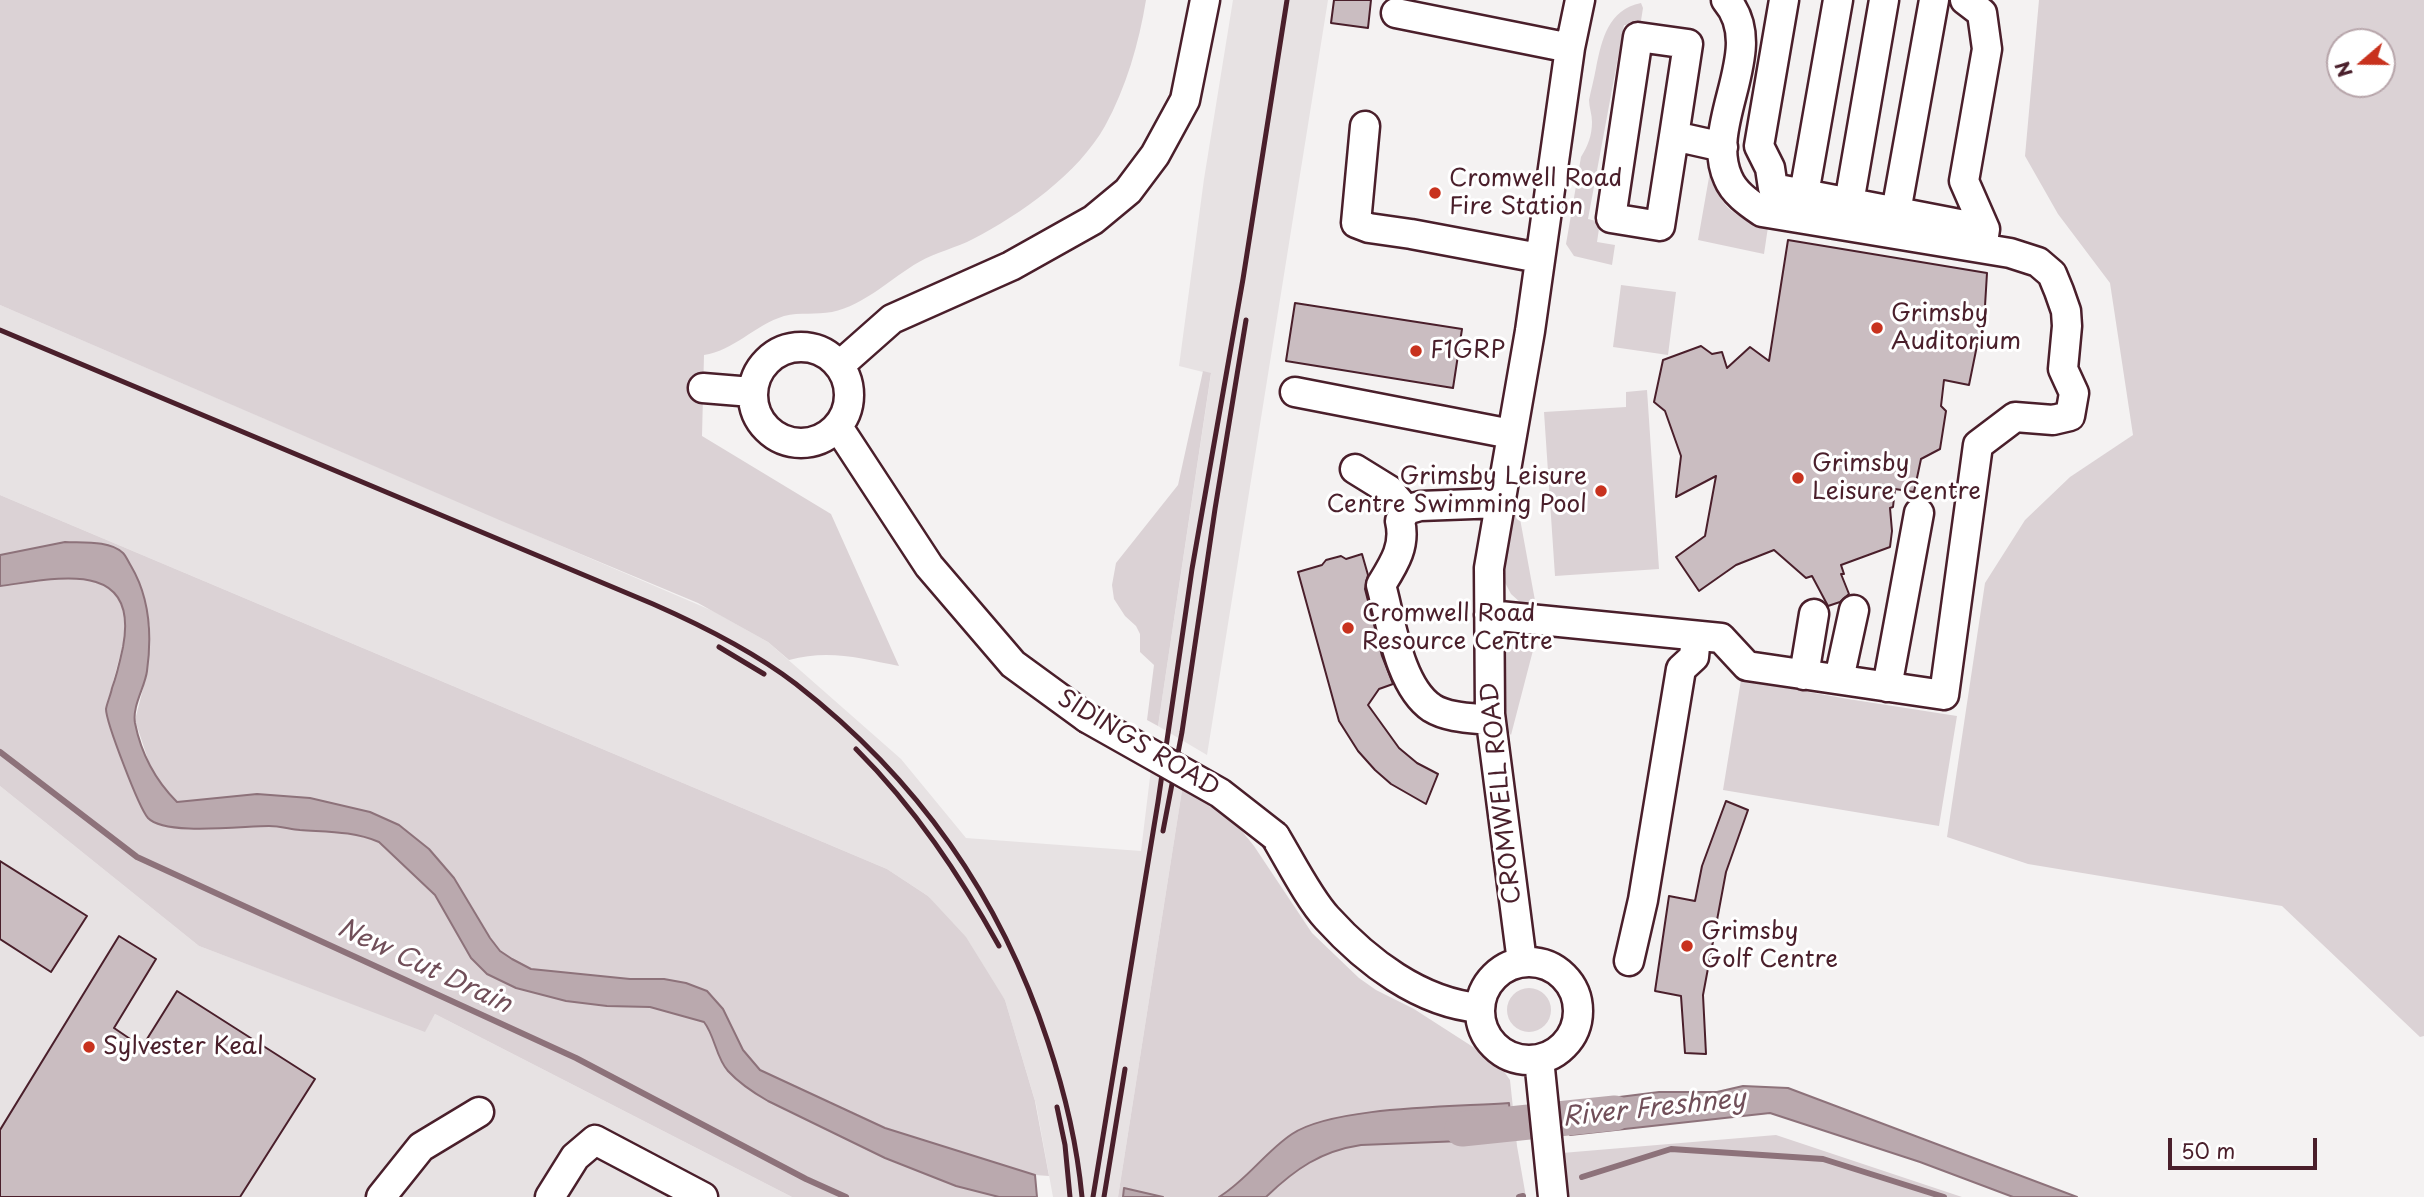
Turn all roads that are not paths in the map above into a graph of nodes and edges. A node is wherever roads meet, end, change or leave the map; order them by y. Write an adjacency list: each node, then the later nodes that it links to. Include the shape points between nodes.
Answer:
1 (1205, 0): 19 (street, via 1185,100 1155,155 1128,191 1093,220 1011,266 892,318)
2 (1580, 0): 10 (street, CROMWELL ROAD)
3 (1784, 0): 14 (street, via 1759,146 1773,188)
4 (1838, 0): 14 (street)
5 (1884, 0): 15 (street)
6 (1934, 0): 16 (street)
7 (1965, 0): 17 (street, via 1982,13 1987,49 1964,181)
8 (1735, 3): 13 (street, via 1741,53)
9 (1396, 13): 10 (street)
10 (1570, 48): 18 (street, CROMWELL ROAD)
11 (1365, 126): 18 (street, via 1356,223)
12 (1674, 136): 12 (street, via 1660,226 1611,218 1639,37 1688,44); 13 (street)
13 (1723, 147): 17 (street, via 1728,180 1743,199 1762,212)
14 (1804, 194): 15 (street)
15 (1849, 203): 16 (street)
16 (1896, 212): 17 (street)
17 (1983, 239): 35 (street, via 2038,262 2052,274 2066,310 2063,369 2074,393 2070,416 2053,420 2015,417 1978,445 1944,695)
18 (1539, 258): 24 (street, CROMWELL ROAD)
19 (839, 365): 21 (street, via 827,353 811,347 784,349 769,357 756,375); 23 (street, via 850,396)
20 (703, 388): 21 (street)
21 (752, 392): 23 (street, via 760,421 792,443 809,443)
22 (1295, 392): 24 (street)
23 (838, 427): 39 (street, SIDINGS ROAD, bridge, via 929,566 1013,664 1087,718 1220,793 1275,836 1325,916 1382,970 1429,995)
24 (1511, 434): 26 (street, CROMWELL ROAD)
25 (1355, 470): 27 (street, via 1389,490)
26 (1500, 503): 27 (street); 31 (street, CROMWELL ROAD, via 1489,568)
27 (1406, 510): 36 (street, via 1400,522 1404,536 1396,561 1381,585 1406,674 1432,708)
28 (1919, 513): 35 (street)
29 (1853, 610): 34 (street)
30 (1814, 614): 33 (street)
31 (1489, 615): 32 (street); 36 (street, CROMWELL ROAD)
32 (1696, 636): 33 (street, via 1721,638 1747,666); 37 (street, via 1694,657 1681,669)
33 (1804, 675): 34 (street)
34 (1839, 680): 35 (street)
35 (1887, 687)
36 (1490, 720): 38 (street, CROMWELL ROAD)
37 (1629, 961)
38 (1522, 962): 39 (street, via 1493,978); 40 (street, via 1555,968 1576,994 1579,1010 1567,1042)
39 (1480, 1008): 40 (street, via 1482,1026 1491,1042 1521,1060)
40 (1539, 1059): 45 (street)
41 (480, 1112): 42 (street, via 421,1147)
42 (381, 1197)
43 (550, 1197): 44 (street, via 575,1157 595,1140)
44 (703, 1197)
45 (1553, 1197)

